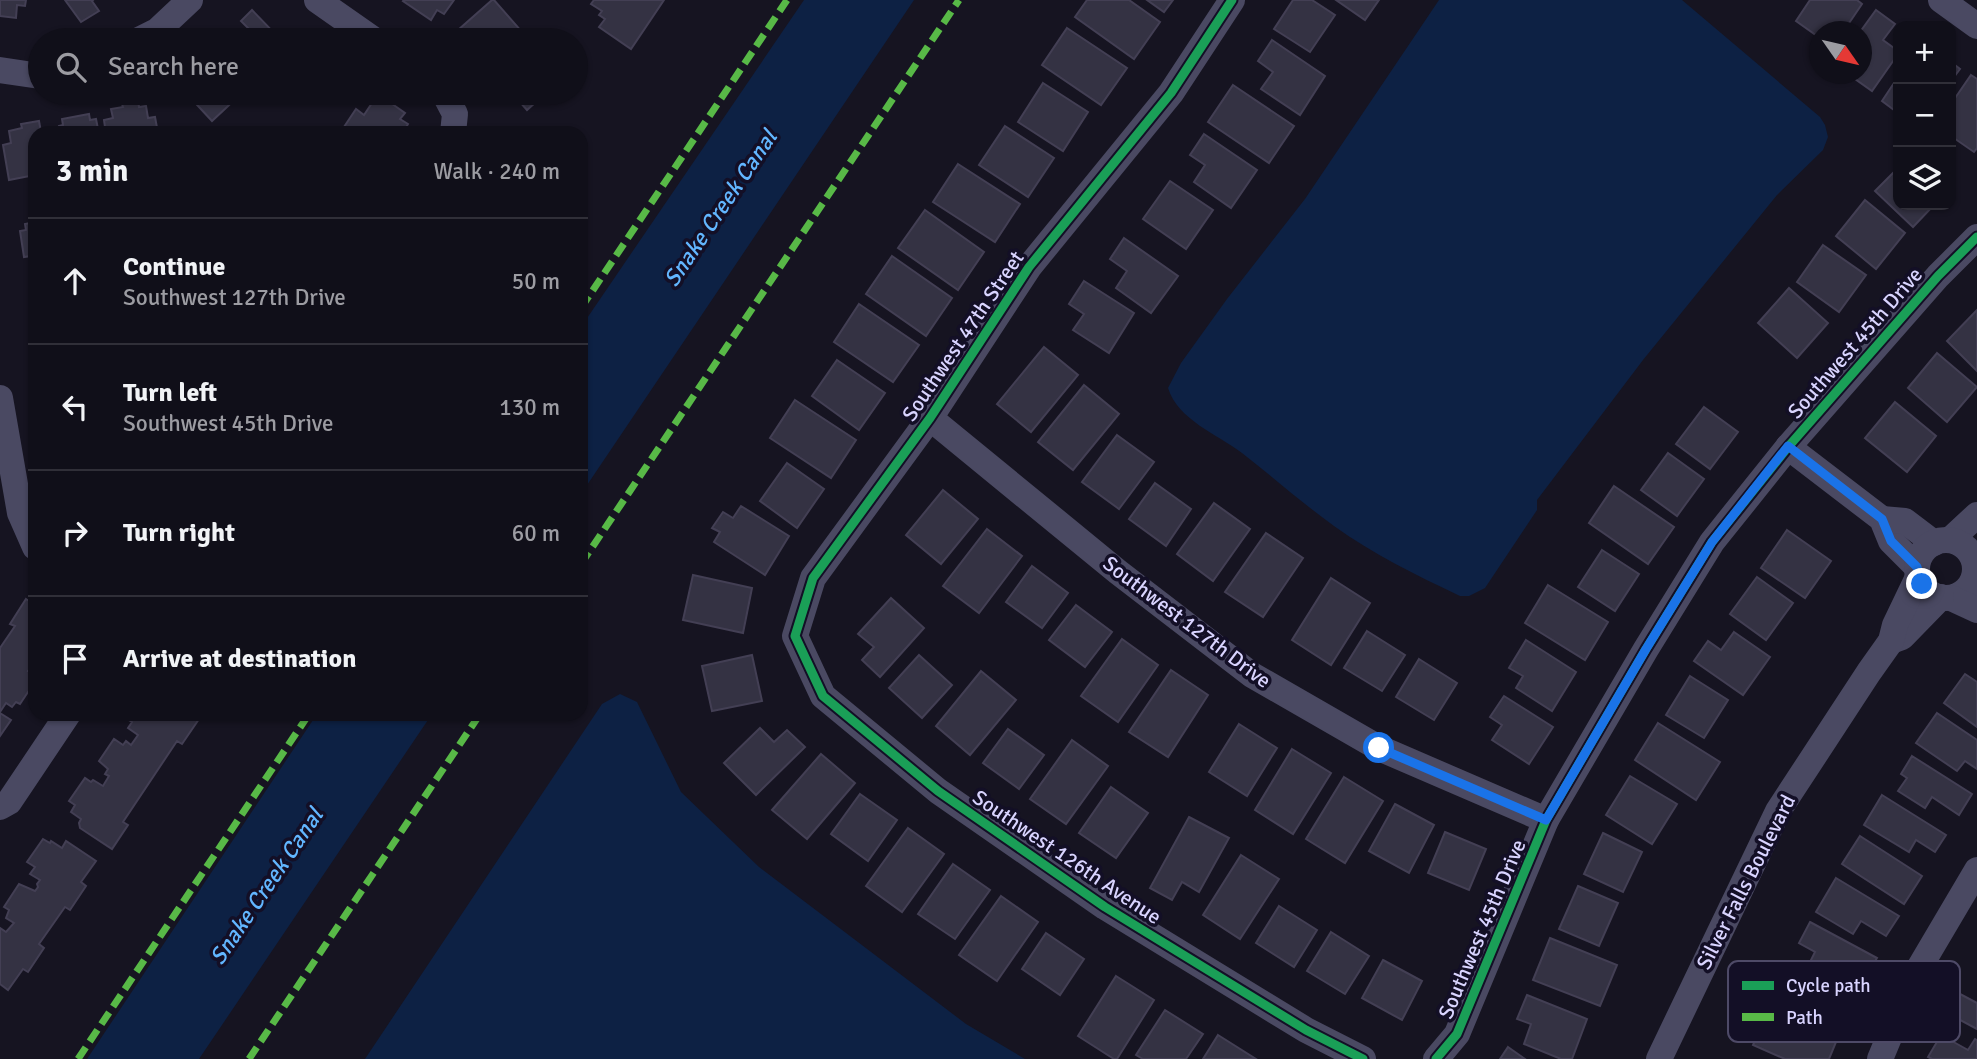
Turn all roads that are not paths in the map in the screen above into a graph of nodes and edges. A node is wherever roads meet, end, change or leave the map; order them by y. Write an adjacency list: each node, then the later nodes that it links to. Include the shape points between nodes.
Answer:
1 (190, 0): 6 (street)
2 (317, 0): 7 (street)
3 (1232, 0): 12 (street, Southwest 47th Street, via 1171,93 1029,267)
4 (1941, 0): 5 (street)
5 (1977, 26)
6 (160, 28)
7 (357, 28)
8 (0, 70): 9 (street)
9 (28, 74)
10 (1977, 237): 13 (street, Southwest 45th Drive)
11 (0, 398): 14 (street)
12 (930, 418): 23 (street, Southwest 47th Street, via 813,578); 27 (street, Southwest 127th Drive, via 1252,675 1379,748)
13 (1788, 446): 16 (street); 27 (street, Southwest 45th Drive, via 1712,542)
14 (10, 515): 17 (street)
15 (1977, 515): 18 (street)
16 (1882, 519): 18 (street, via 1905,522); 20 (street, via 1891,541)
17 (28, 538)
18 (1942, 542): 19 (street, via 1965,547); 20 (street, via 1922,553)
19 (1976, 562): 21 (street, via 1966,590)
20 (1918, 572): 21 (street, via 1926,590); 24 (street, Silver Falls Boulevard)
21 (1946, 597): 22 (street); 24 (street, Silver Falls Boulevard, via 1902,637)
22 (1977, 610)
23 (795, 636): 31 (street, Southwest 126th Avenue, via 823,696 938,791 1105,907 1306,1030)
24 (1891, 641): 33 (street, Silver Falls Boulevard, via 1778,811)
25 (63, 721): 26 (street, via 9,802)
26 (0, 807)
27 (1546, 820): 32 (street, Southwest 45th Drive, via 1457,1034)
28 (1977, 870): 29 (street)
29 (1923, 961)
30 (1887, 1042): 34 (street)
31 (1363, 1059)
32 (1436, 1059)
33 (1659, 1059)
34 (1880, 1059)

